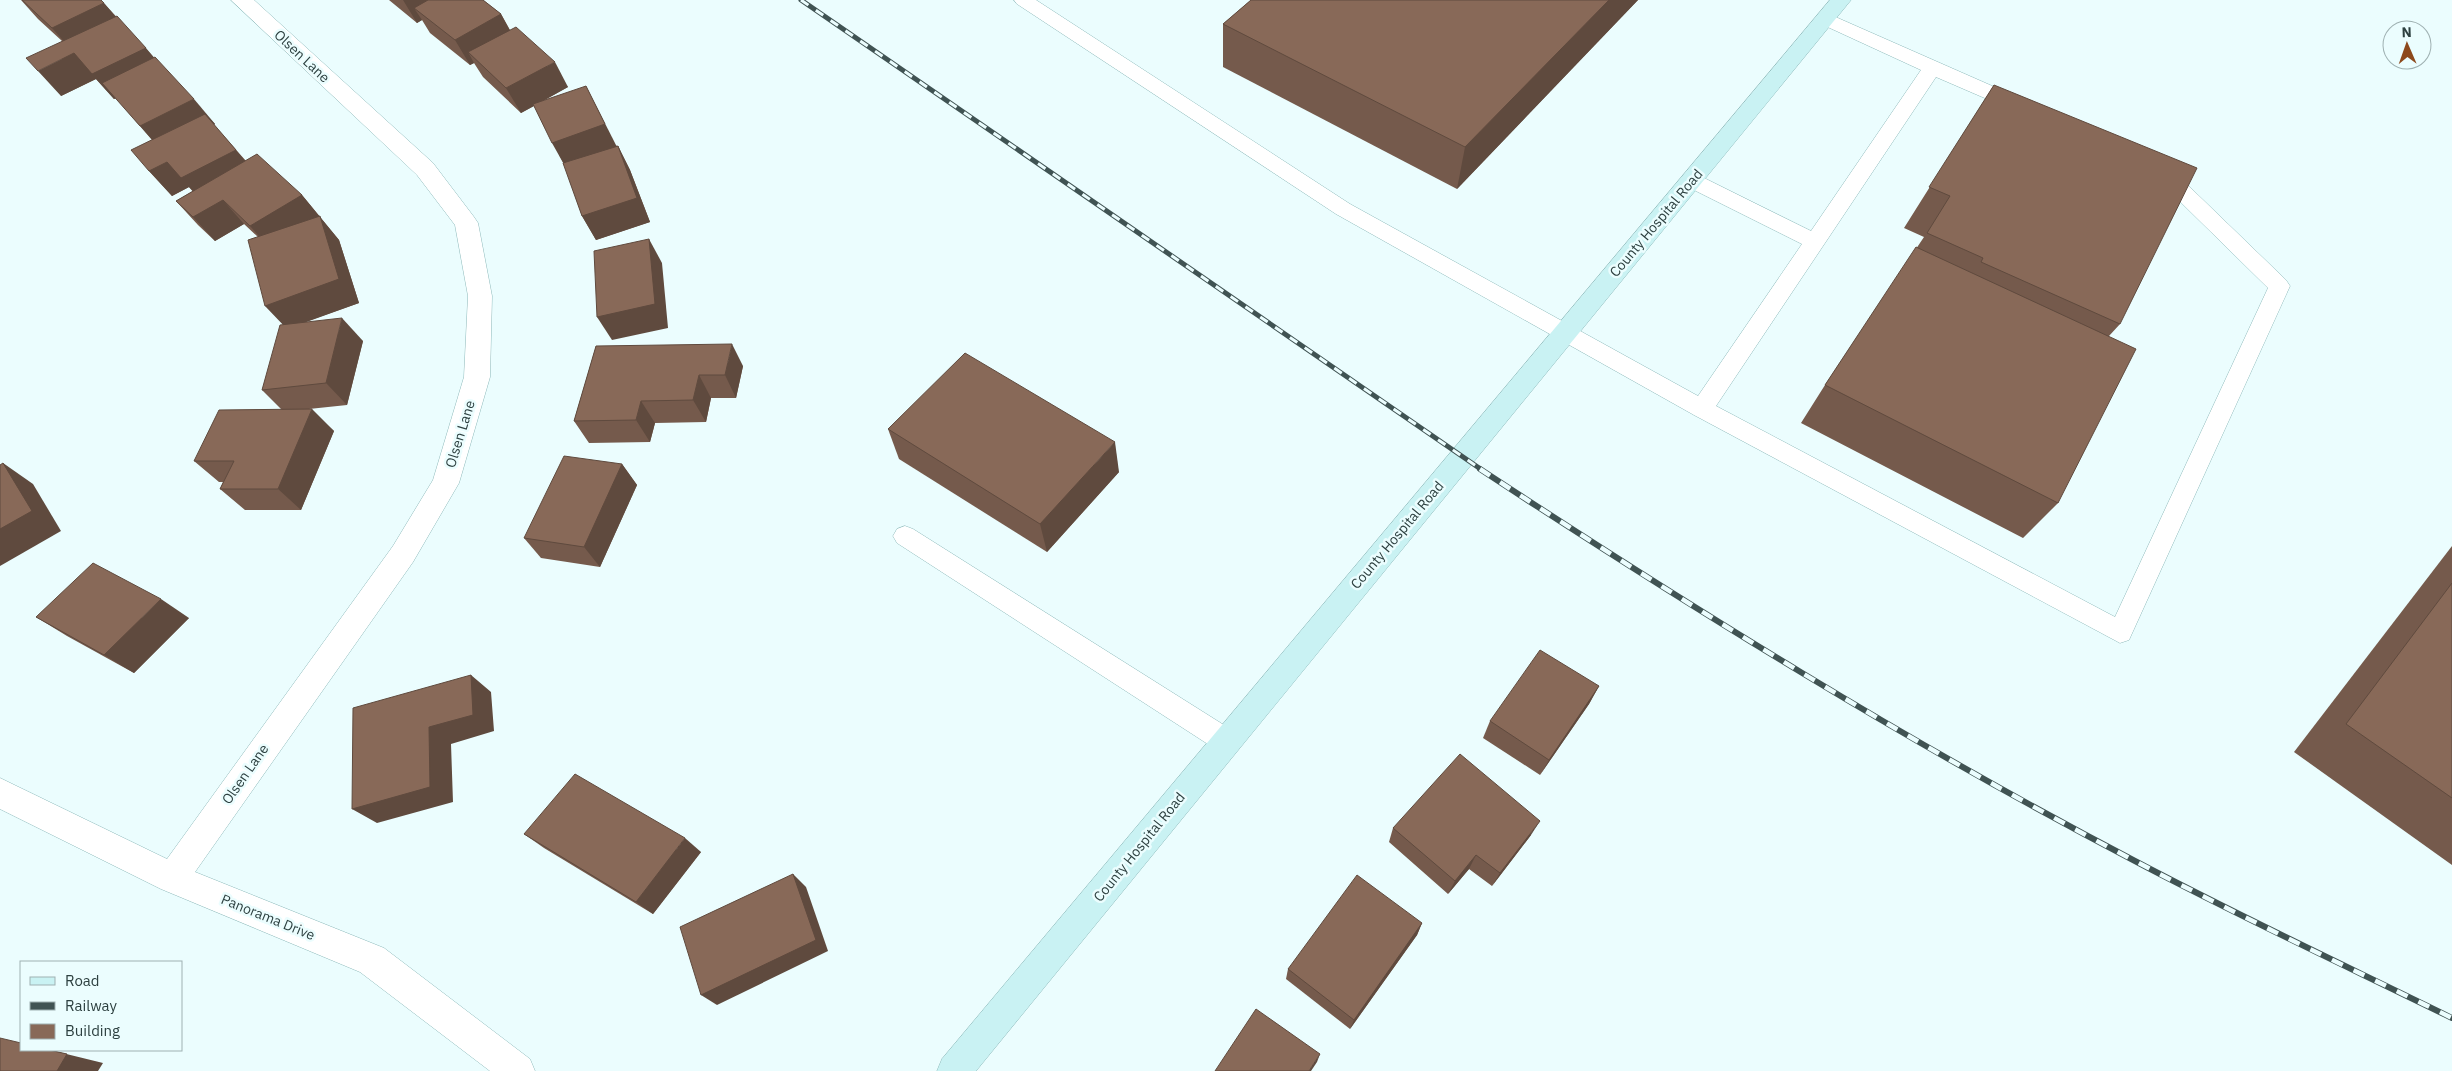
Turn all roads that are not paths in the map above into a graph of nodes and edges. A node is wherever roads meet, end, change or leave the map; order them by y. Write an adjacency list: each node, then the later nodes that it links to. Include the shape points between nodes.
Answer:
1 (242, 0): 14 (street, Olsen Lane, via 425,169 466,223 480,296 477,377 446,483 403,554)
2 (1023, 0): 9 (lane, via 1343,209)
3 (1833, 10): 4 (lane); 7 (main road, County Hospital Road)
4 (1932, 68): 5 (lane); 8 (lane)
5 (2040, 115)
6 (2147, 162): 10 (lane, via 2156,166 2279,286 2120,632)
7 (1692, 180): 8 (lane); 9 (main road, County Hospital Road)
8 (1815, 242): 10 (lane)
9 (1564, 334): 10 (lane); 12 (main road, County Hospital Road)
10 (1702, 409)
11 (905, 536): 12 (lane)
12 (1226, 741): 16 (main road, County Hospital Road)
13 (0, 793): 14 (street, Panorama Drive)
14 (172, 878): 15 (street, Panorama Drive, via 372,960)
15 (518, 1071)
16 (954, 1071)

